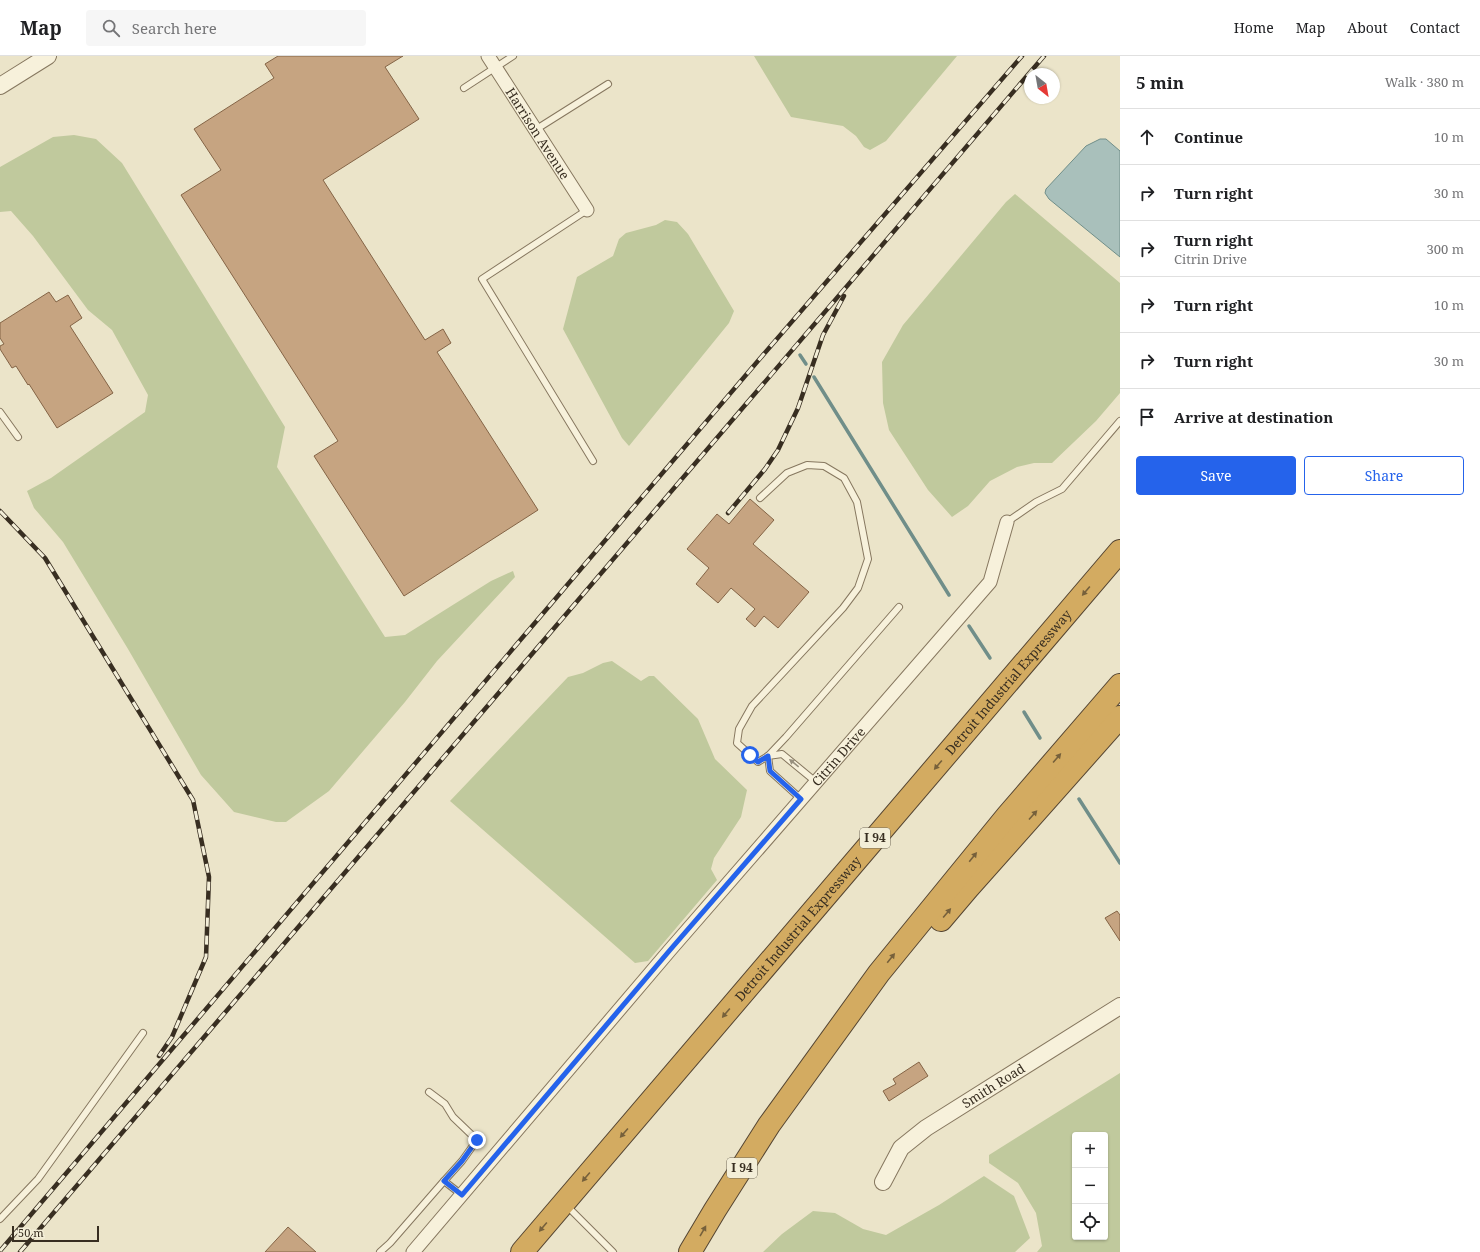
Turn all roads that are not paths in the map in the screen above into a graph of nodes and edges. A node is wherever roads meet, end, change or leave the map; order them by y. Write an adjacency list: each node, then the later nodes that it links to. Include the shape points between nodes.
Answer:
1 (488, 56): 4 (street, Harrison Avenue)
2 (513, 56): 4 (lane)
3 (39, 60): 6 (street)
4 (495, 67): 7 (lane); 8 (street, Harrison Avenue)
5 (608, 84): 8 (lane)
6 (0, 86)
7 (464, 88)
8 (535, 130): 9 (street, Harrison Avenue)
9 (587, 210): 13 (lane, via 482,279)
10 (0, 412): 12 (lane)
11 (1120, 421): 15 (lane, via 1062,489 1036,502)
12 (18, 437)
13 (593, 461)
14 (760, 498): 20 (lane, via 787,473 807,465 824,466 844,478 857,502 868,559 858,588 847,603 752,706 739,729 737,743 758,762)
15 (1007, 522): 21 (street, Citrin Drive, via 990,582)
16 (1120, 551): 30 (highway, Detroit Industrial Expressway / I 94, one-way to 30)
17 (899, 607): 20 (lane)
18 (1120, 685): 26 (highway, I 94, one-way to 18, via 879,973 1007,816)
19 (1120, 717): 26 (highway, one-way to 19, via 969,887)
20 (768, 756): 21 (lane, one-way to 20, via 782,754); 22 (lane, via 770,771)
21 (816, 782): 22 (street, Citrin Drive)
22 (801, 799): 29 (street, Citrin Drive)
23 (1120, 1006): 28 (street, Smith Road, via 926,1128 901,1148)
24 (143, 1033): 31 (lane, via 38,1178)
25 (429, 1092): 27 (lane, via 445,1104 453,1117 477,1140)
26 (769, 1125): 36 (highway, I 94, one-way to 26)
27 (444, 1181): 29 (lane); 32 (lane)
28 (883, 1182)
29 (462, 1195): 33 (street, Citrin Drive)
30 (564, 1203): 34 (highway, Detroit Industrial Expressway / I 94, one-way to 34); 35 (lane)
31 (0, 1219)
32 (380, 1252)
33 (413, 1252)
34 (522, 1252)
35 (613, 1252)
36 (690, 1252)

